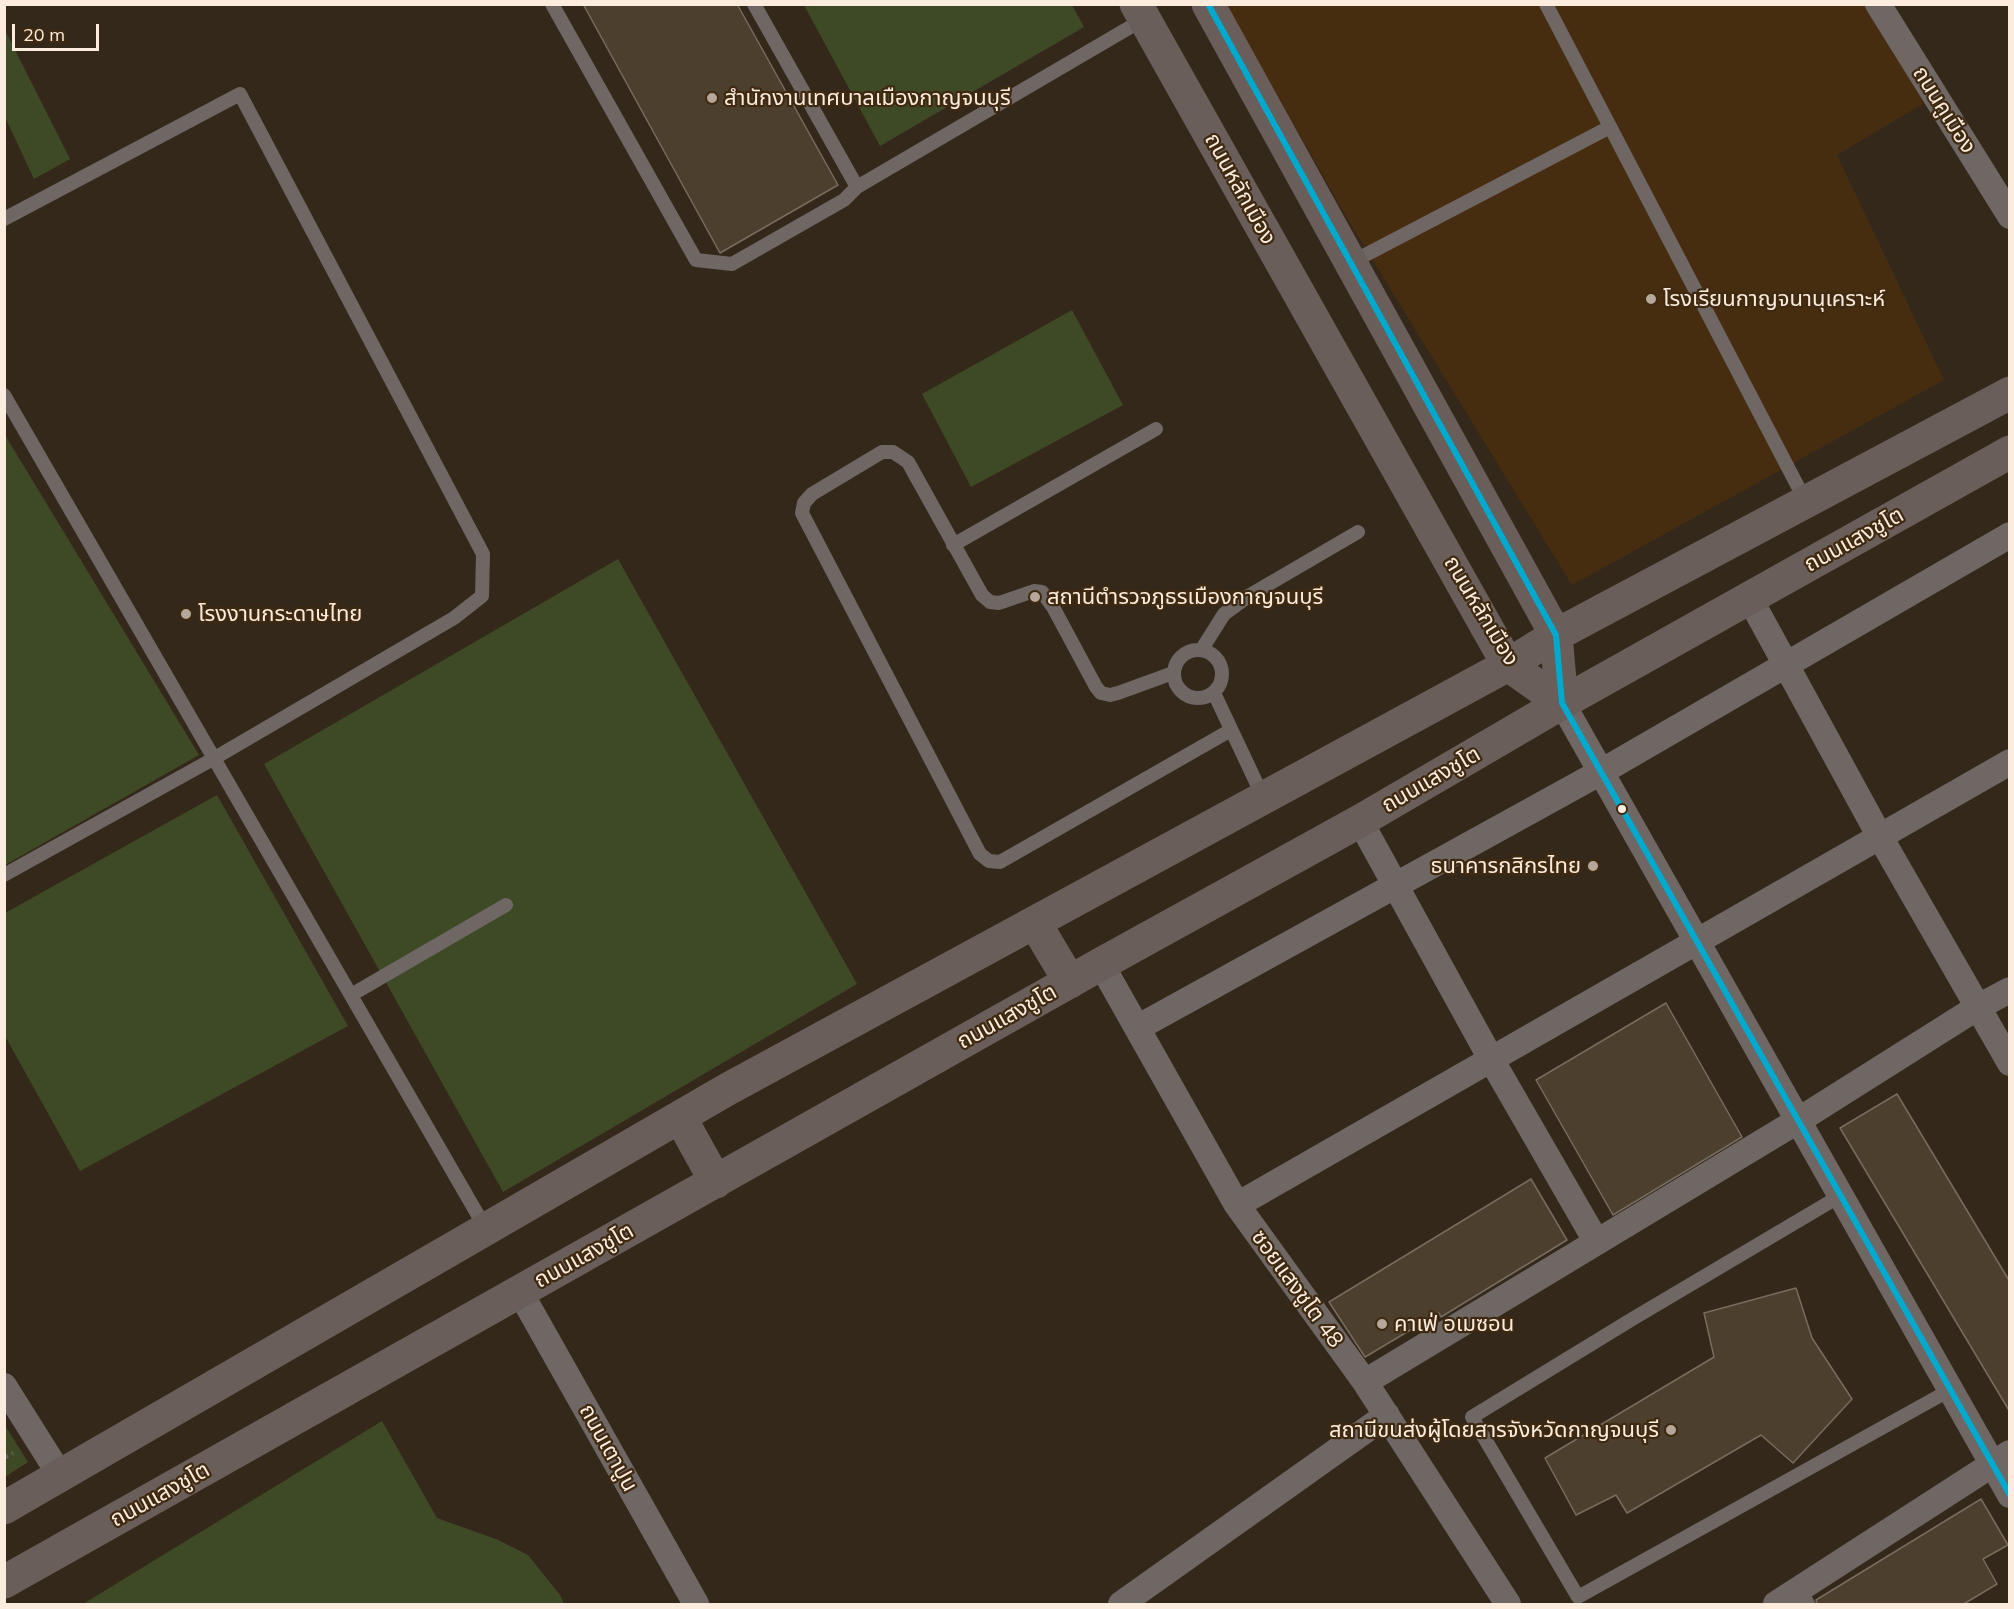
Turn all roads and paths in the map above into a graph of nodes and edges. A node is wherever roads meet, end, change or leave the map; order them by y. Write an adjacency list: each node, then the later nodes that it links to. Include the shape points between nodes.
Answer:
1 (552, 4): 8 (lane, via 696,260 732,264 844,200)
2 (754, 4): 8 (lane)
3 (1208, 4): 11 (main road)
4 (1546, 4): 7 (lane)
5 (1878, 4): 9 (street, ถนนคูเมือง)
6 (1140, 12): 8 (lane); 23 (main road, ถนนหลักเมือง)
7 (1610, 127): 11 (lane); 16 (lane)
8 (857, 187)
9 (2010, 216)
10 (4, 219): 29 (lane, via 240,94 483,554 482,596 454,618)
11 (1350, 263): 21 (main road)
12 (2010, 393): 16 (main road)
13 (4, 395): 29 (lane)
14 (1156, 429): 19 (lane)
15 (2010, 452): 20 (main road, ถนนแสงชูโต)
16 (1806, 502): 21 (main road)
17 (1358, 532): 22 (lane, via 1224,614)
18 (2010, 535): 24 (street)
19 (953, 544): 25 (lane, via 990,602 1042,592 1101,693 1118,693); 28 (lane, via 908,462 893,452 882,452 812,494 804,503 802,513 980,854 989,861 1000,862)
20 (1750, 599): 24 (street); 27 (main road, ถนนแสงชูโต)
21 (1556, 635): 23 (main road); 27 (main road)
22 (1202, 650): 25 (lane, via 1188,651 1178,660); 26 (lane, via 1215,655 1222,667 1221,681)
23 (1508, 665): 27 (main road, ถนนหลักเมือง); 32 (main road)
24 (1786, 665): 31 (street); 34 (street)
25 (1173, 673): 26 (lane, via 1177,686 1187,696 1201,698)
26 (1214, 693): 28 (lane)
27 (1562, 702): 31 (street); 33 (main road, ถนนแสงชูโต)
28 (1231, 730): 32 (lane)
29 (213, 759): 35 (lane); 43 (lane)
30 (2010, 762): 34 (street)
31 (1601, 772): 36 (street); 39 (street)
32 (1264, 798): 38 (main road)
33 (1360, 821): 36 (street); 40 (main road, ถนนแสงชูโต)
34 (1879, 836): 39 (street); 44 (street)
35 (4, 875)
36 (1396, 886): 45 (street); 46 (street)
37 (506, 904): 43 (lane)
38 (1035, 923): 41 (main road); 48 (main road)
39 (1697, 943): 46 (street); 49 (street)
40 (1101, 964): 41 (main road, ถนนแสงชูโต); 45 (street, ซอยแสงชูโต 48)
41 (1070, 982): 50 (main road, ถนนแสงชูโต)
42 (2010, 990): 44 (street)
43 (351, 995): 53 (lane)
44 (1978, 1007): 47 (street); 49 (street)
45 (1137, 1028): 52 (street, ซอยแสงชูโต 48)
46 (1491, 1059): 52 (street); 54 (street)
47 (2010, 1063)
48 (680, 1117): 50 (main road); 53 (main road)
49 (1799, 1120): 51 (street); 54 (street)
50 (716, 1182): 55 (main road, ถนนแสงชูโต)
51 (1840, 1196): 58 (street); 58 (lane, via 1472,1417 1578,1597)
52 (1237, 1205): 56 (street, ซอยแสงชูโต 48)
53 (486, 1229): 61 (main road)
54 (1596, 1241): 56 (street)
55 (520, 1292): 64 (main road, ถนนแสงชูโต); 66 (street, ถนนเตาปูน)
56 (1365, 1382): 59 (street, ซอยแสงชูโต 48)
57 (4, 1386): 61 (street)
58 (1950, 1390): 60 (street)
59 (1387, 1415): 67 (street); 68 (street, ซอยแสงชูโต 48)
60 (2000, 1458): 62 (street); 65 (street)
61 (60, 1475): 63 (main road)
62 (2010, 1495)
63 (4, 1508)
64 (4, 1582)
65 (1804, 1597): 69 (street)
66 (690, 1599)
67 (1121, 1605)
68 (1508, 1605)
69 (1776, 1605)

